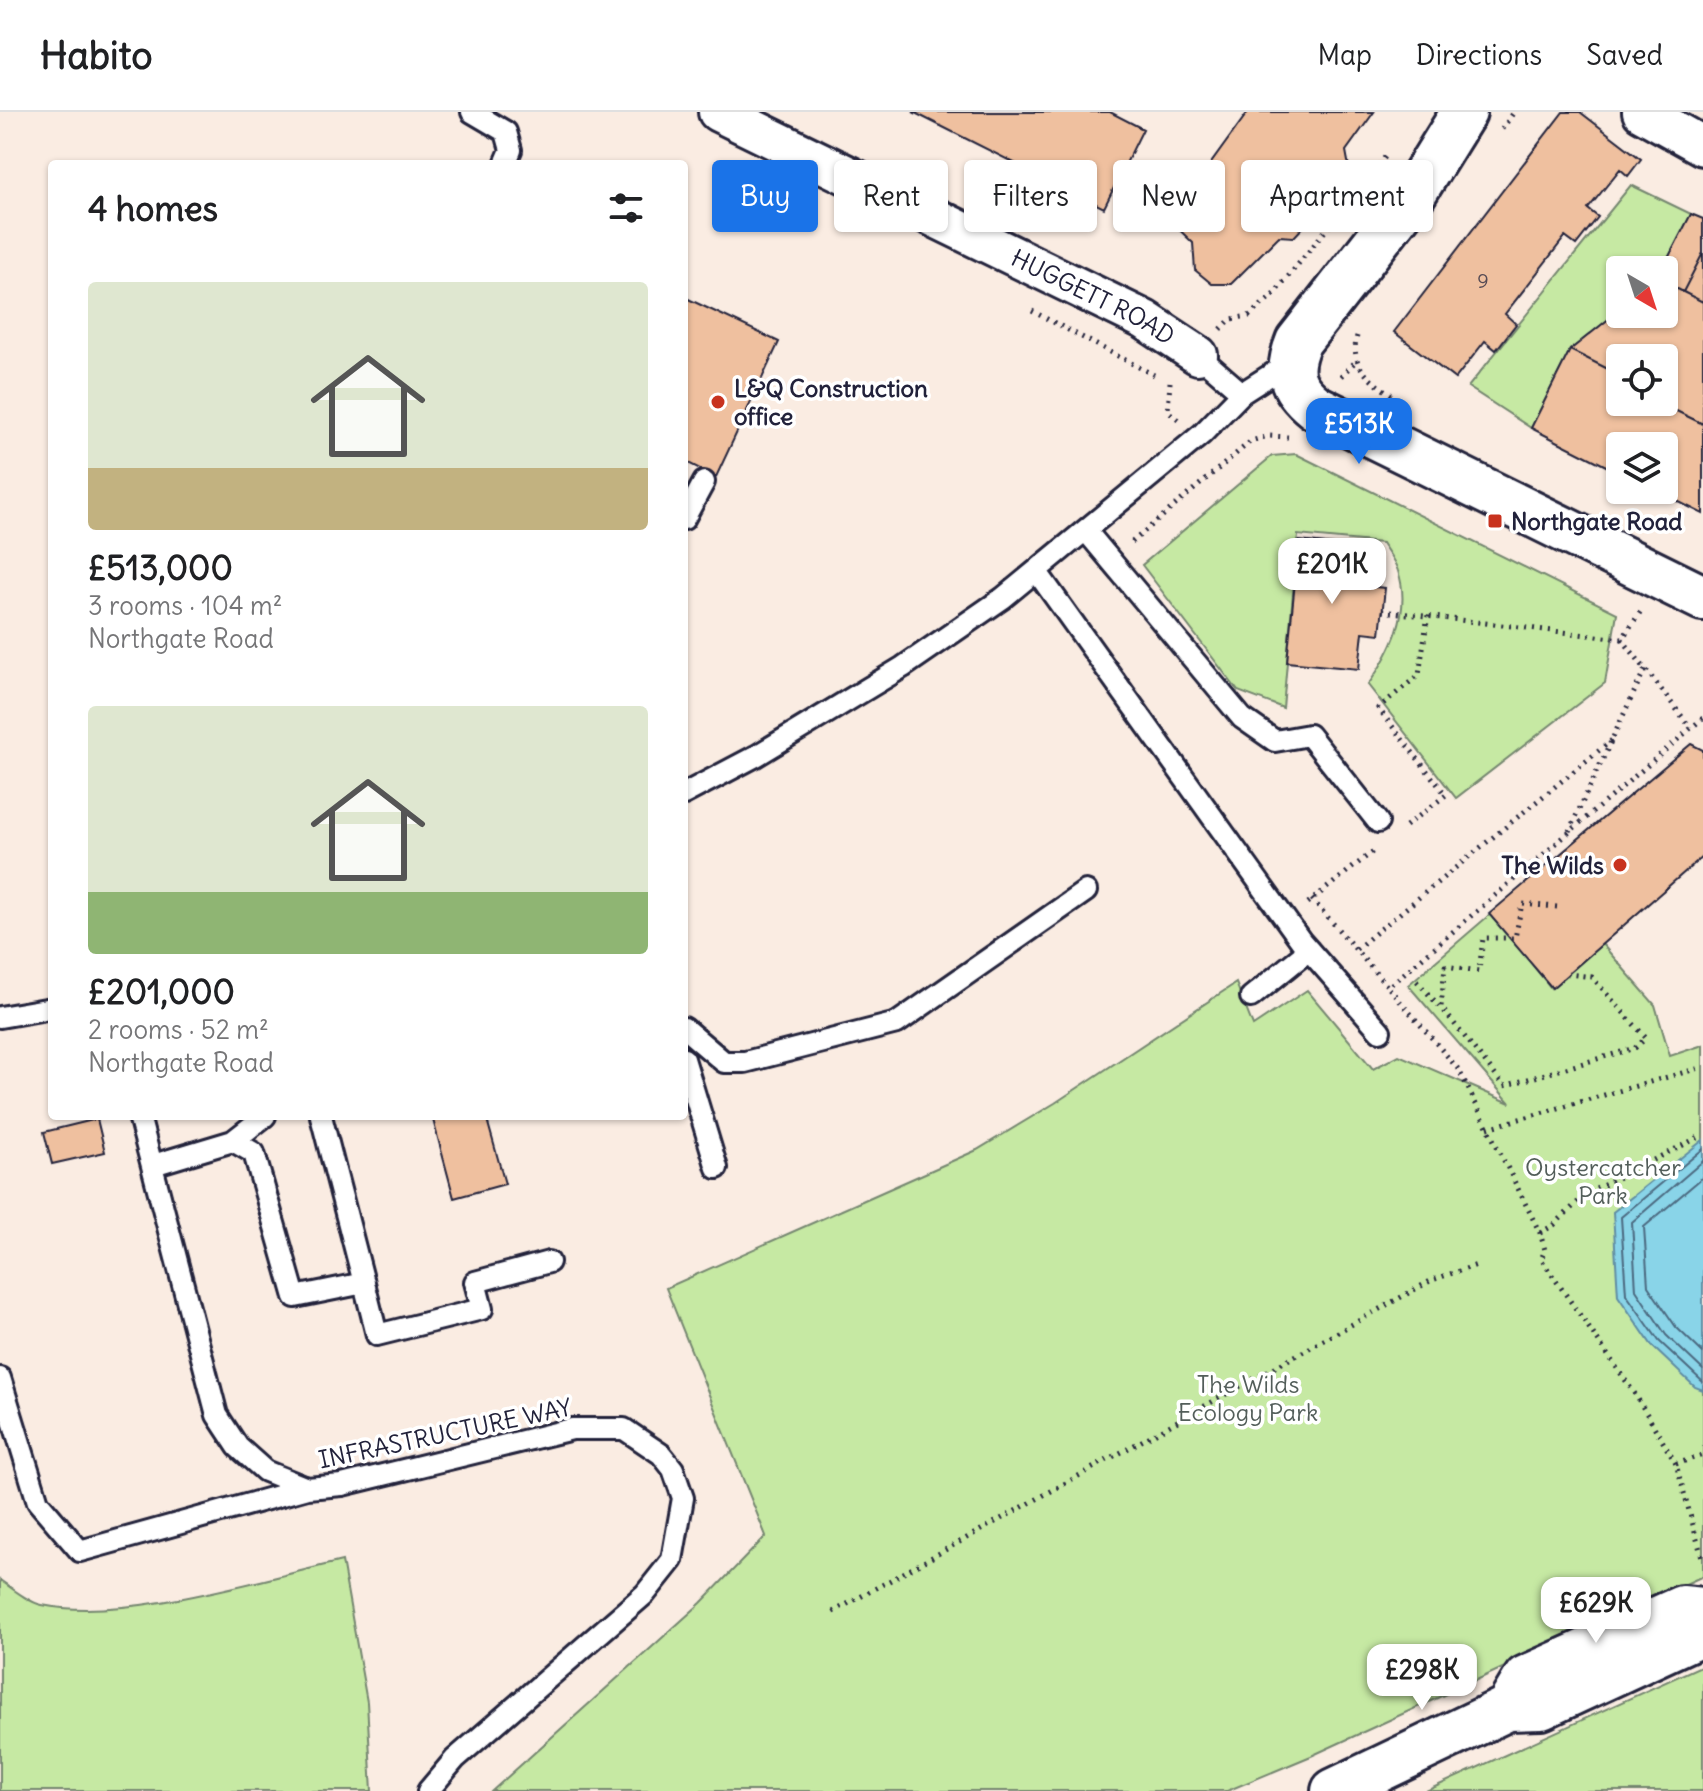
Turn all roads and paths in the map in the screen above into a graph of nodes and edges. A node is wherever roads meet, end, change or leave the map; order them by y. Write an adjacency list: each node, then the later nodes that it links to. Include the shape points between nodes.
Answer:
1 (472, 112): 7 (lane, via 506,132 511,150)
2 (718, 112): 9 (street, HUGGETT ROAD, via 1145,320)
3 (1464, 112): 10 (street, via 1412,196 1315,318)
4 (1642, 112): 5 (street)
5 (1703, 146)
6 (1387, 155): 9 (path, via 1266,302 1249,316 1231,319)
7 (507, 160)
8 (1023, 306): 12 (path)
9 (1198, 353): 12 (path); 14 (lane, HUGGETT ROAD)
10 (1289, 363): 14 (lane); 22 (street, via 1296,386 1315,407)
11 (1337, 380): 13 (path, via 1357,360 1364,376)
12 (1170, 383): 15 (path, via 1168,411)
13 (1385, 391)
14 (1242, 393): 19 (lane)
15 (1178, 419)
16 (1268, 436): 20 (path, via 1233,454)
17 (704, 482): 18 (lane)
18 (688, 512)
19 (1087, 532): 20 (lane); 21 (lane)
20 (1110, 561): 32 (lane, via 1242,718 1275,741 1309,735)
21 (1037, 572): 31 (lane, via 903,667); 39 (lane)
22 (1703, 598)
23 (1382, 611): 24 (path)
24 (1428, 615): 26 (path); 33 (path, via 1419,675 1378,708 1446,795)
25 (1639, 616): 26 (path)
26 (1622, 639): 27 (path)
27 (1645, 669): 29 (path); 30 (path)
28 (1703, 718): 29 (path)
29 (1691, 728): 34 (path)
30 (1612, 740): 34 (path); 40 (path)
31 (688, 792)
32 (1378, 822)
33 (1401, 829)
34 (1568, 832): 44 (path)
35 (1379, 846): 37 (path)
36 (1086, 891): 49 (lane, via 897,1023 745,1062 724,1062)
37 (1312, 899): 39 (path); 40 (path)
38 (1557, 907): 46 (path, via 1522,904 1515,938 1483,938 1479,971 1445,966)
39 (1286, 922): 41 (lane)
40 (1356, 949): 44 (path)
41 (1309, 950): 45 (lane); 50 (lane)
42 (1568, 974): 46 (path, via 1592,977 1646,1038 1635,1048 1504,1086)
43 (1417, 981): 46 (path)
44 (1388, 987): 56 (path, via 1459,1070)
45 (1251, 997)
46 (1441, 1007)
47 (48, 1009): 48 (lane)
48 (0, 1017)
49 (688, 1031)
50 (1380, 1031)
51 (1703, 1067): 56 (path)
52 (688, 1072): 60 (lane)
53 (140, 1120): 59 (lane, INFRASTRUCTURE WAY)
54 (260, 1120): 58 (lane)
55 (322, 1120): 64 (lane)
56 (1488, 1128): 61 (path)
57 (1703, 1135): 61 (path, via 1586,1194)
58 (233, 1141): 59 (lane); 64 (lane, via 254,1153 295,1297)
59 (153, 1165): 68 (lane, INFRASTRUCTURE WAY, via 217,1415 238,1447 265,1471)
60 (717, 1168)
61 (1540, 1233): 67 (path, via 1545,1250 1541,1259 1635,1394)
62 (549, 1262): 64 (lane, via 475,1282 482,1309 377,1335)
63 (1480, 1264): 71 (path, via 1432,1280)
64 (364, 1283)
65 (0, 1378): 68 (lane, via 38,1502 80,1551)
66 (1703, 1455): 67 (path)
67 (1676, 1464): 69 (path)
68 (307, 1488): 74 (lane, INFRASTRUCTURE WAY, via 354,1483 572,1429 624,1429 661,1454 673,1469 683,1498 672,1560 645,1594 455,1759)
69 (1703, 1561)
70 (1703, 1610): 73 (street, via 1682,1608 1526,1678)
71 (833, 1612)
72 (1703, 1632): 73 (street, via 1541,1707)
73 (1508, 1708): 75 (street)
74 (428, 1791)
75 (1334, 1791)

